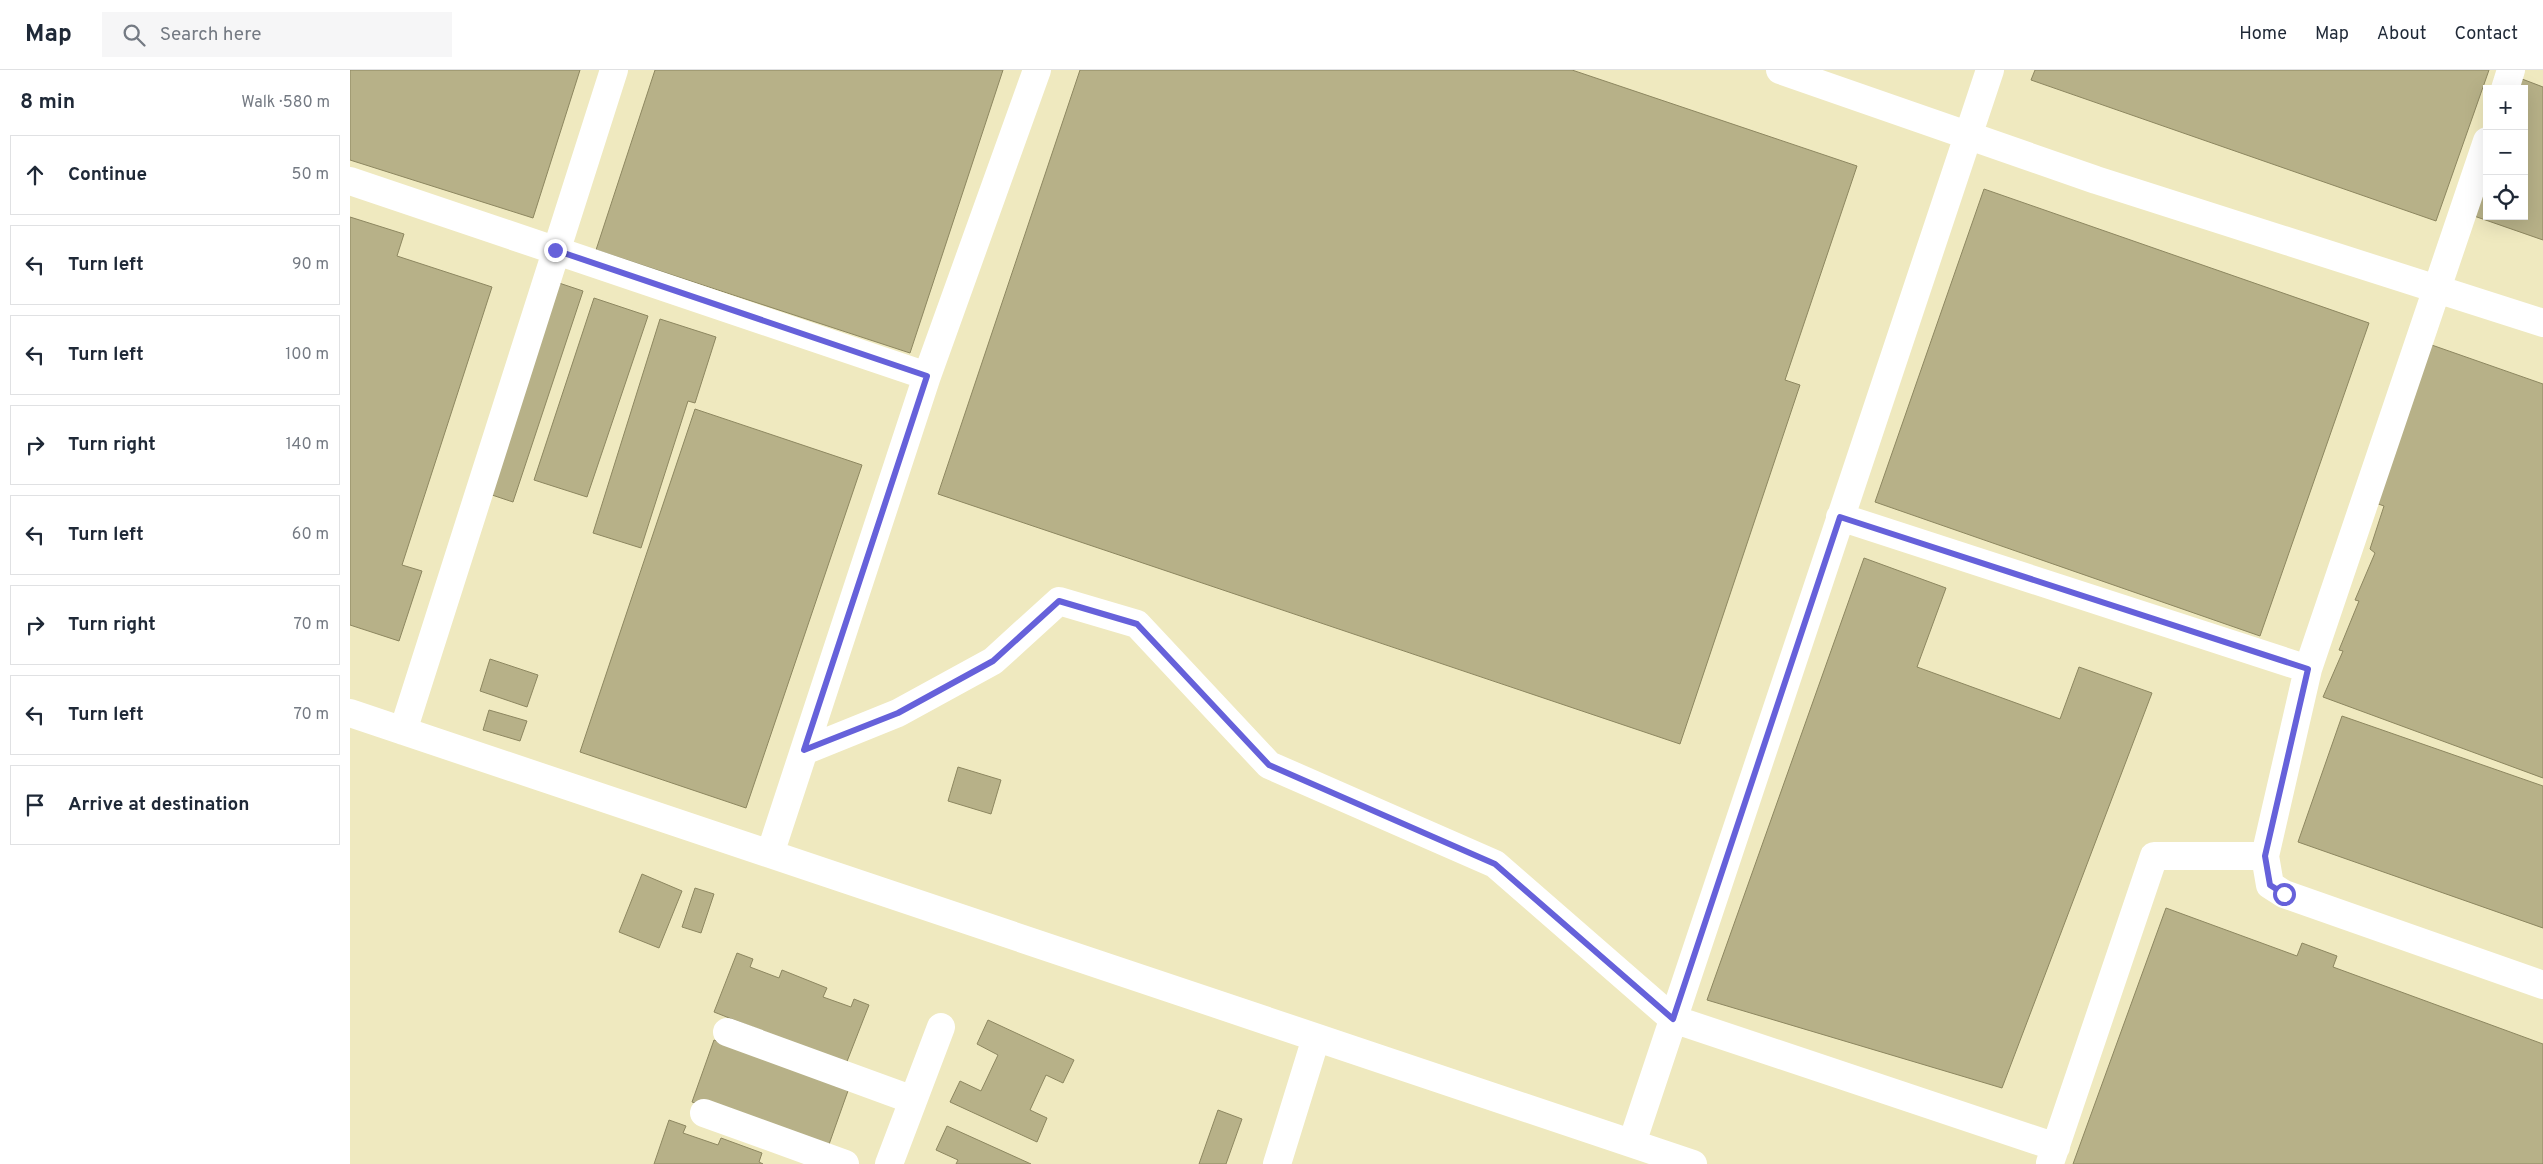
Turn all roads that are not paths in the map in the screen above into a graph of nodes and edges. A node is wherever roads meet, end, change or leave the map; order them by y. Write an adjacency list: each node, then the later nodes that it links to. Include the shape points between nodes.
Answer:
1 (614, 70): 10 (lane)
2 (1037, 70): 13 (lane)
3 (1780, 70): 7 (lane)
4 (1990, 70): 7 (lane)
5 (2511, 70): 6 (lane)
6 (2506, 85)
7 (1968, 135): 11 (lane, via 2096,180); 14 (lane)
8 (2483, 153): 11 (lane)
9 (350, 181): 10 (lane)
10 (555, 250): 13 (lane); 17 (lane)
11 (2436, 289): 12 (lane); 15 (lane)
12 (2543, 323)
13 (927, 376): 18 (lane)
14 (1840, 517): 15 (lane); 22 (lane)
15 (2308, 669): 20 (lane)
16 (350, 713): 17 (lane)
17 (403, 731): 19 (lane)
18 (804, 750): 19 (lane); 22 (lane, via 898,713 993,661 1059,601 1137,624 1269,765 1495,864)
19 (770, 854): 25 (lane)
20 (2265, 856): 21 (lane, via 2270,885 2284,894); 29 (lane, via 2154,856)
21 (2543, 985)
22 (1673, 1019): 28 (lane); 29 (lane)
23 (941, 1028): 26 (lane)
24 (727, 1032): 26 (lane)
25 (1316, 1038): 28 (lane); 32 (lane)
26 (913, 1100): 31 (lane)
27 (704, 1113): 30 (lane)
28 (1632, 1144): 33 (lane)
29 (2053, 1155)
30 (845, 1164)
31 (889, 1164)
32 (1277, 1164)
33 (1693, 1164)

